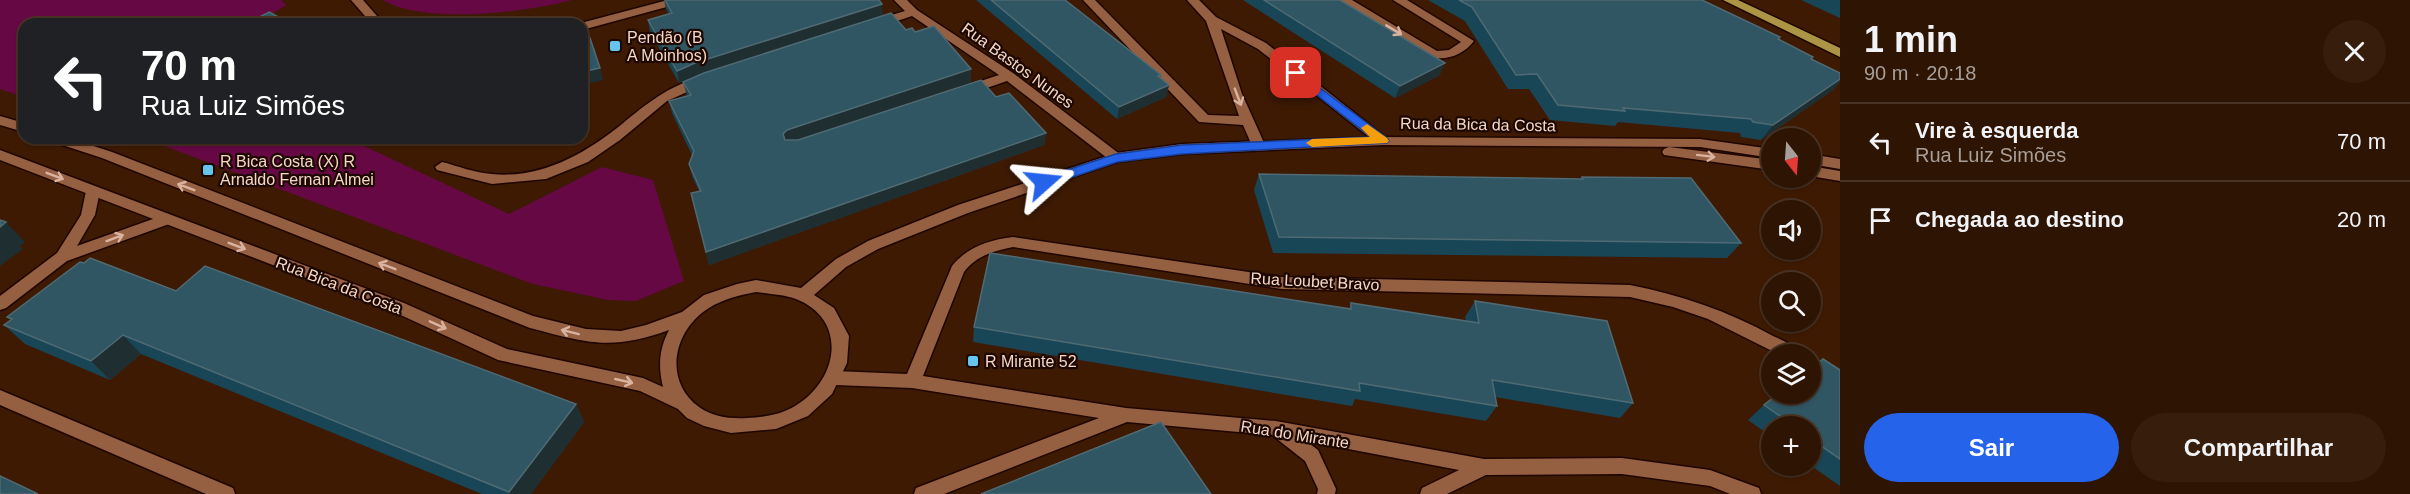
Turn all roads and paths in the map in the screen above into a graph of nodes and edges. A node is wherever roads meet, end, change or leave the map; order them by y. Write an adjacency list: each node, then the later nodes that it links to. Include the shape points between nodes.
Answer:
1 (357, 0): 10 (street)
2 (681, 0): 12 (street)
3 (900, 0): 9 (street, Rua Bastos Nunes)
4 (1089, 0): 21 (street, via 1204,119)
5 (1193, 0): 11 (street)
6 (1344, 0): 7 (street, one-way to 7, via 1434,54 1445,56 1468,41)
7 (1399, 0)
8 (1729, 0): 16 (main road)
9 (913, 12): 13 (street); 17 (street, Rua Bastos Nunes)
10 (373, 18)
11 (1212, 20): 14 (street); 15 (street)
12 (588, 24)
13 (858, 30)
14 (1262, 46): 15 (street, via 1232,43); 23 (street)
15 (1222, 48): 21 (street, one-way to 21)
16 (1840, 53)
17 (1009, 76): 19 (street); 29 (street, Rua Bastos Nunes)
18 (713, 77): 33 (street, via 662,98 583,159 540,176 492,179)
19 (952, 95)
20 (0, 120): 22 (street)
21 (1248, 121): 26 (street)
22 (18, 126)
23 (1383, 141): 25 (street, Rua da Bica da Costa); 26 (street, Rua da Bica da Costa)
24 (72, 144): 41 (street, one-way to 24, via 654,330 620,337 584,336 530,322)
25 (1606, 144): 27 (street, Rua da Bica da Costa, via 1700,143); 31 (street, Rua da Bica da Costa, one-way to 31)
26 (1258, 145): 29 (street, Rua da Bica da Costa)
27 (1761, 152)
28 (0, 155): 36 (street, Rua Bica da Costa, one-way to 36)
29 (1116, 158): 39 (street, Rua da Bica da Costa, via 963,209 873,245 841,263)
30 (1821, 161): 32 (street)
31 (1761, 164)
32 (1840, 164)
33 (442, 167)
34 (1821, 173): 35 (street)
35 (1840, 176)
36 (93, 191): 37 (street, Rua Bica da Costa); 38 (street, via 88,215)
37 (167, 219): 38 (street, one-way to 37); 46 (street, Rua Bica da Costa, one-way to 46, via 398,307 504,355 642,386)
38 (62, 258): 40 (street)
39 (804, 294): 41 (street, via 781,287 756,286 709,300); 43 (street, via 822,305 835,320 842,338 842,358)
40 (0, 304)
41 (688, 316): 46 (street, via 673,336 666,359 668,382)
42 (1776, 344): 44 (street, Rua Loubet Bravo, via 1708,311 1630,291 1282,283 1013,242 988,247 963,261)
43 (835, 378): 44 (street, Rua do Mirante); 46 (street, via 817,400 792,416 762,425 731,426 703,418)
44 (912, 381): 47 (street, Rua do Mirante)
45 (0, 397): 50 (street)
46 (681, 403)
47 (1126, 415): 48 (street, Rua do Mirante); 51 (street)
48 (1276, 428): 49 (street, Rua do Mirante); 52 (street, via 1312,456)
49 (1484, 467): 53 (street); 54 (street, Rua do Mirante, via 1622,466 1710,478)
50 (226, 494)
51 (923, 494)
52 (1326, 494)
53 (1429, 494)
54 (1752, 494)

